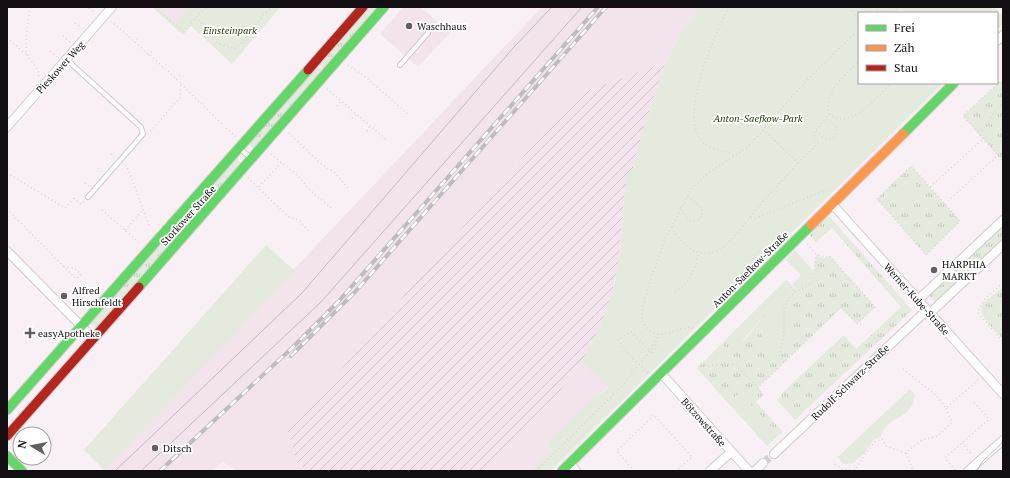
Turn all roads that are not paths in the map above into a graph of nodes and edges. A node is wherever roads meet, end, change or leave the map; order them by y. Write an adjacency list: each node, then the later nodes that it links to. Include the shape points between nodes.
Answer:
1 (112, 7): 5 (street, Pieskower Weg)
2 (363, 7): 9 (street, Storkower Straße)
3 (384, 7): 10 (street, Storkower Straße)
4 (428, 33): 6 (lane)
5 (67, 60): 8 (street, Pieskower Weg); 11 (lane, via 141,127 143,134)
6 (400, 65)
7 (953, 84): 12 (street, Anton-Saefkow-Straße)
8 (7, 127)
9 (239, 148): 10 (lane); 18 (street, Storkower Straße)
10 (252, 159): 19 (street, Storkower Straße)
11 (88, 197)
12 (832, 204): 16 (street, Werner-Kube-Straße); 20 (street, Anton-Saefkow-Straße)
13 (1003, 220): 16 (street)
14 (1003, 245): 17 (street, Rudolf-Schwarz-Straße)
15 (7, 252): 18 (street)
16 (918, 300): 17 (street, Werner-Kube-Straße)
17 (928, 312): 21 (street, Werner-Kube-Straße); 26 (street, Rudolf-Schwarz-Straße)
18 (81, 326): 19 (street); 22 (street, Storkower Straße)
19 (93, 338): 23 (street, Storkower Straße)
20 (661, 373): 25 (street, Bötzowstraße); 28 (street, Anton-Saefkow-Straße)
21 (1003, 394)
22 (7, 410)
23 (7, 436)
24 (1003, 440): 30 (street)
25 (731, 452): 34 (street); 35 (street, Bötzowstraße)
26 (774, 454)
27 (7, 456): 31 (street)
28 (570, 463): 32 (street, Anton-Saefkow-Straße); 33 (street)
29 (763, 463): 36 (street)
30 (974, 469)
31 (22, 471)
32 (562, 471)
33 (576, 471)
34 (710, 471)
35 (749, 471)
36 (755, 471)

